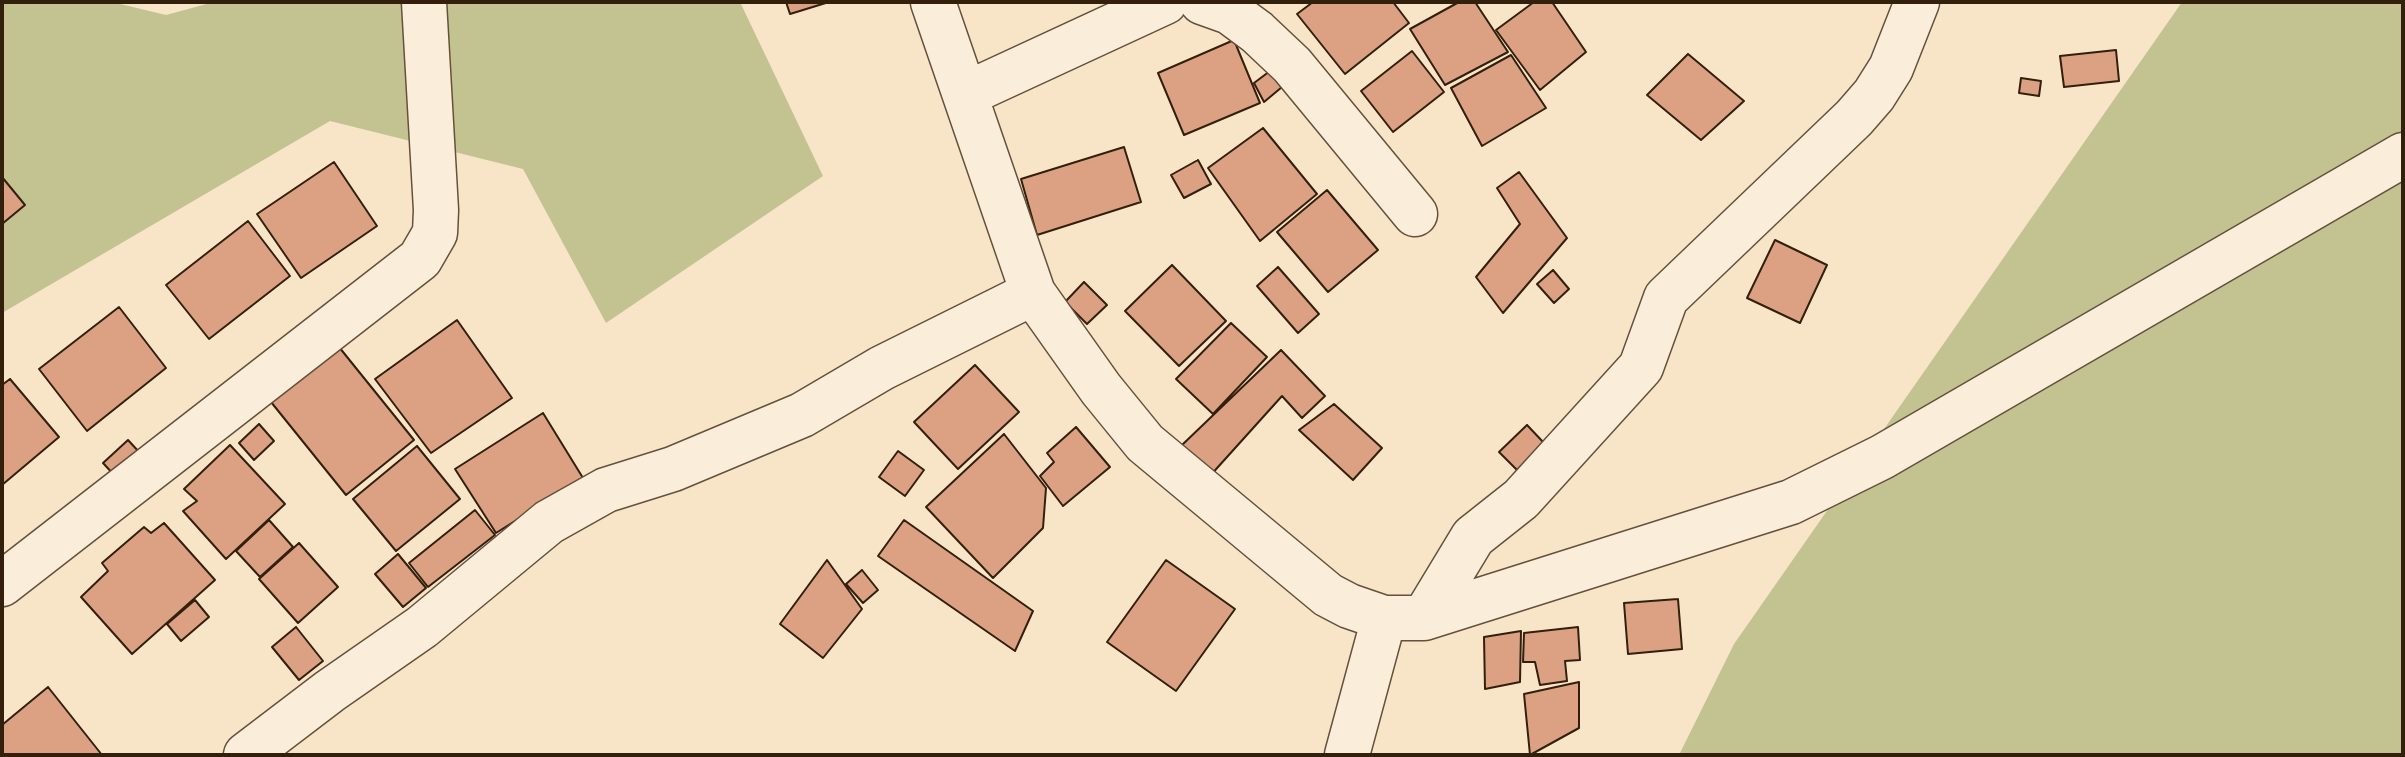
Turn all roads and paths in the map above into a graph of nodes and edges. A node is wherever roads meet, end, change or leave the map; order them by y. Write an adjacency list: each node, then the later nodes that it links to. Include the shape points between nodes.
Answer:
1 (424, 2): 10 (street, via 436,210 435,233 420,259)
2 (933, 2): 6 (street)
3 (1165, 2): 6 (street)
4 (1202, 2): 8 (street, via 1230,12 1292,65)
5 (1917, 2): 11 (street, via 1891,68 1874,95 1666,298 1641,367 1521,499 1473,537)
6 (966, 94): 9 (street)
7 (2403, 155): 11 (street, via 1882,457 1791,502)
8 (1415, 214)
9 (1033, 293): 11 (street, via 1145,443 1328,595 1349,606); 12 (street, via 882,368 802,415 673,469 606,490 549,522 422,627)
10 (2, 584)
11 (1404, 618): 13 (street)
12 (246, 755)
13 (1347, 755)

